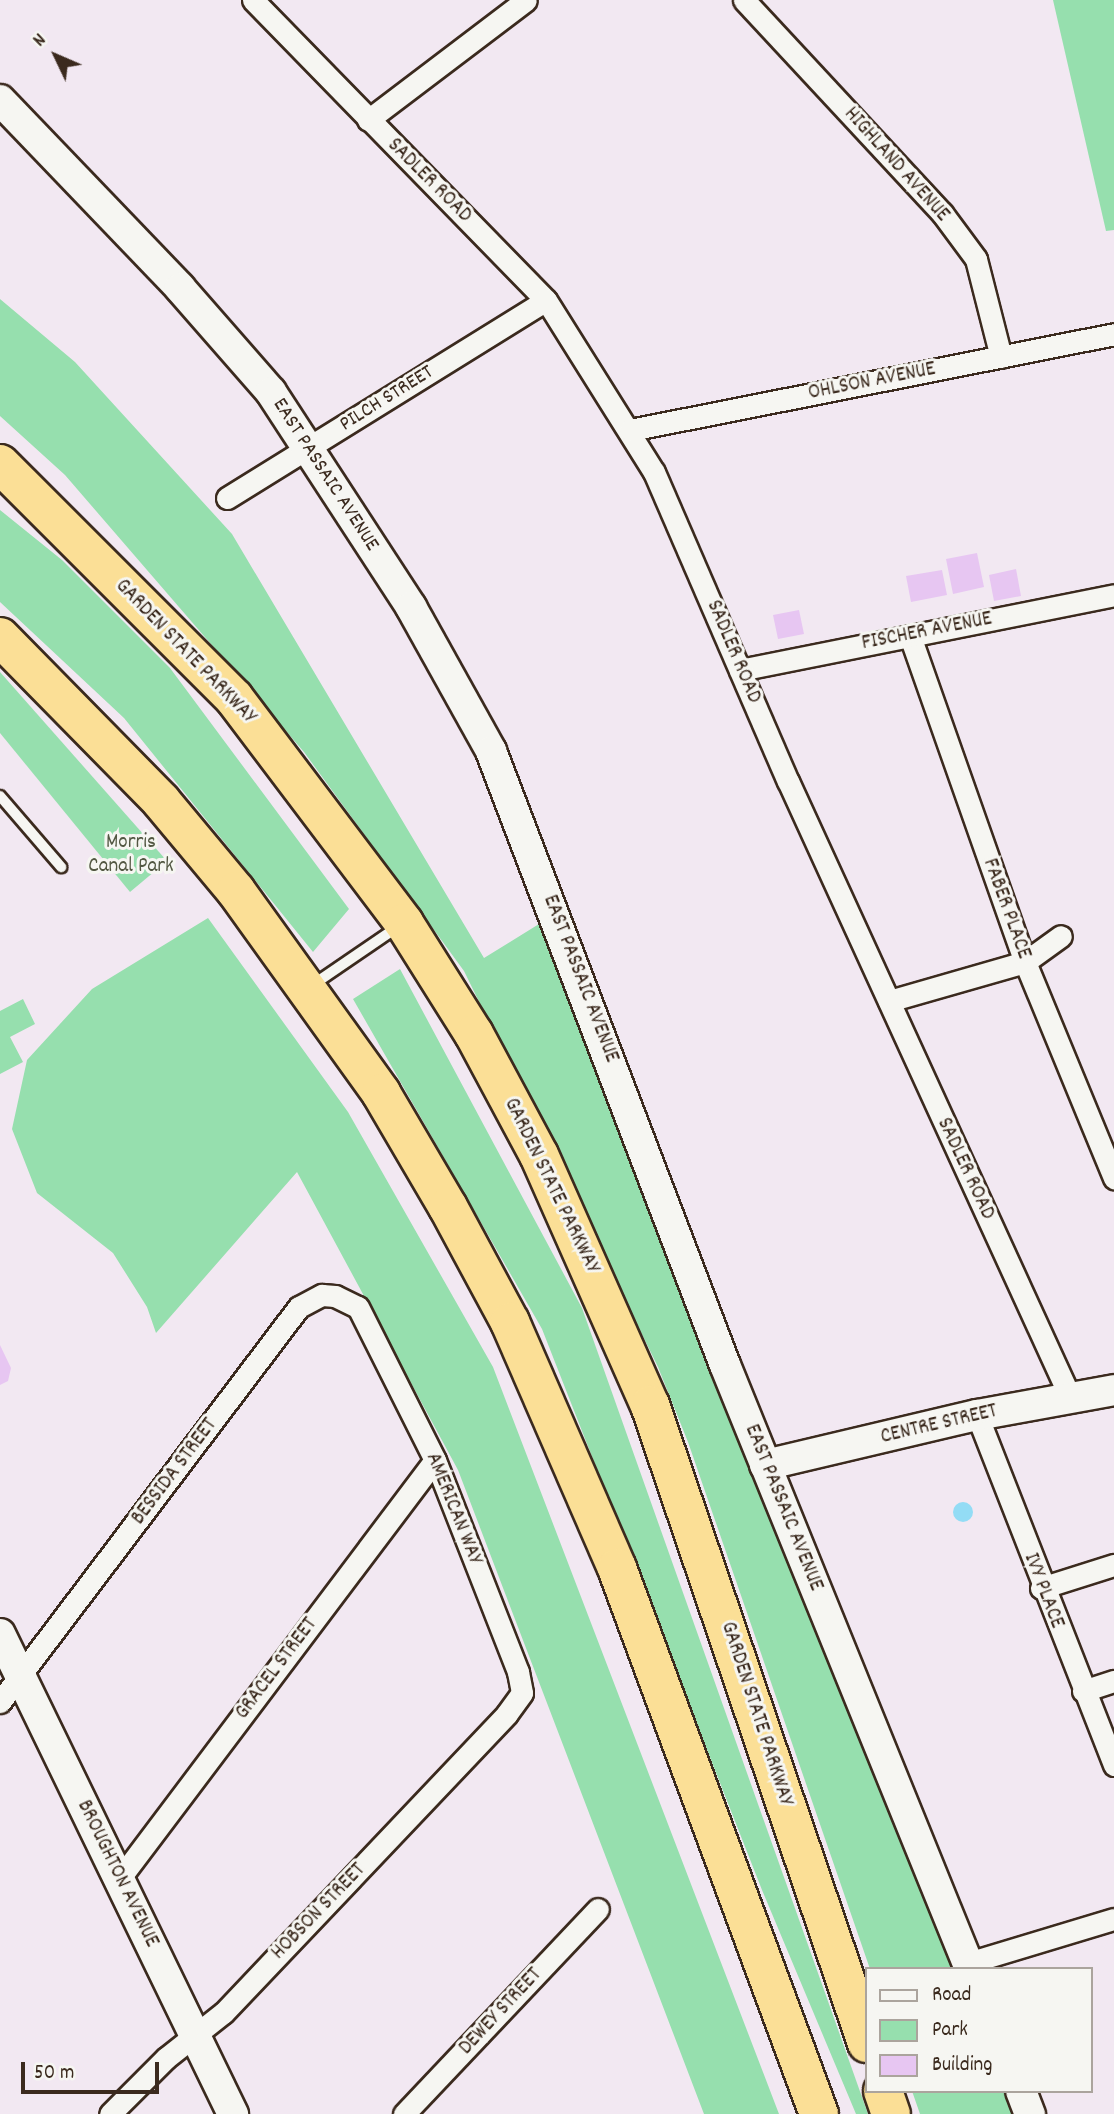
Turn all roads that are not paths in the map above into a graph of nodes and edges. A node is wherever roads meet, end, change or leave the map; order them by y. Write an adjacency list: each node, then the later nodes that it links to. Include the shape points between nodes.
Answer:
1 (253, 0): 5 (street, SADLER ROAD)
2 (526, 0): 5 (street)
3 (744, 0): 8 (street, HIGHLAND AVENUE, via 942,213 976,259)
4 (0, 100): 10 (main road, EAST PASSAIC AVENUE, via 229,341)
5 (368, 120): 6 (street, SADLER ROAD)
6 (546, 300): 9 (street, SADLER ROAD); 10 (street, PILCH STREET)
7 (1114, 334): 8 (street, OHLSON AVENUE)
8 (1001, 357): 9 (street, OHLSON AVENUE)
9 (630, 430): 16 (street, SADLER ROAD, via 654,472)
10 (310, 447): 12 (street, PILCH STREET); 30 (main road, EAST PASSAIC AVENUE, via 411,607 491,751)
11 (0, 464): 19 (highway, GARDEN STATE PARKWAY, via 234,698)
12 (227, 498)
13 (1114, 595): 14 (street, FISCHER AVENUE)
14 (910, 636): 16 (street, FISCHER AVENUE); 21 (street, FABER PLACE)
15 (0, 637): 22 (highway, via 161,801)
16 (740, 670): 23 (street, SADLER ROAD)
17 (0, 796): 18 (lane)
18 (61, 867)
19 (404, 923): 22 (lane); 45 (highway, GARDEN STATE PARKWAY, via 474,1034 539,1155 650,1405)
20 (1061, 936): 21 (street)
21 (1025, 962): 23 (street); 24 (street, FABER PLACE)
22 (309, 987): 51 (highway, via 381,1093 448,1207 510,1322 565,1441 665,1695)
23 (888, 1001): 27 (street, SADLER ROAD)
24 (1114, 1178)
25 (367, 1322): 29 (street, AMERICAN WAY); 34 (street, BESSIDA STREET, via 358,1307 335,1296 322,1295 299,1307)
26 (1114, 1390): 27 (main road, CENTRE STREET)
27 (1070, 1399): 28 (main road, CENTRE STREET)
28 (977, 1415): 30 (main road, CENTRE STREET); 32 (street, IVY PLACE)
29 (435, 1460): 37 (street, AMERICAN WAY, via 518,1672); 40 (street, GRACEL STREET)
30 (765, 1465): 43 (main road, EAST PASSAIC AVENUE)
31 (1114, 1565): 32 (street)
32 (1041, 1588): 36 (street, IVY PLACE)
33 (0, 1634): 34 (main road, BROUGHTON AVENUE)
34 (20, 1675): 38 (street, BESSIDA STREET); 40 (main road, BROUGHTON AVENUE)
35 (1114, 1681): 36 (street)
36 (1083, 1691): 39 (street, IVY PLACE)
37 (518, 1701): 44 (street, HOBSON STREET, via 223,2013)
38 (0, 1702)
39 (1114, 1765)
40 (120, 1878): 44 (main road, BROUGHTON AVENUE)
41 (598, 1909): 50 (street, DEWEY STREET)
42 (1114, 1919): 43 (street)
43 (969, 1966)
44 (194, 2035): 48 (street, HOBSON STREET); 49 (main road, BROUGHTON AVENUE)
45 (866, 2040)
46 (885, 2093): 52 (highway)
47 (1022, 2093): 53 (main road)
48 (110, 2114)
49 (233, 2114)
50 (404, 2114)
51 (818, 2114)
52 (891, 2114)
53 (1030, 2114)

